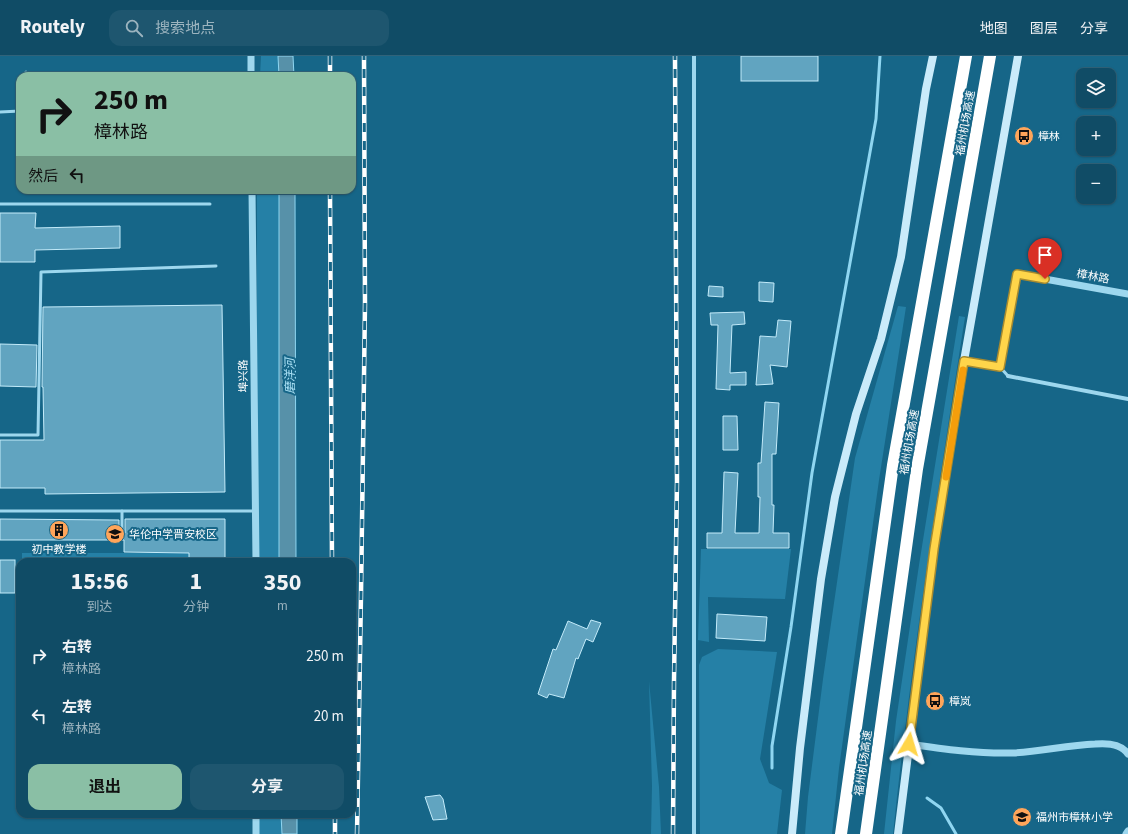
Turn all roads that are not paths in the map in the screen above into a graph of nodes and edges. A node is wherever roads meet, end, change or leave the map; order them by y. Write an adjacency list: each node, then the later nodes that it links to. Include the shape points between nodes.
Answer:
1 (251, 56): 7 (street)
2 (694, 56): 30 (street)
3 (932, 56): 31 (main road, via 901,257 881,339 856,414 835,497 821,579)
4 (966, 56): 32 (highway, 福州机场高速, via 893,466)
5 (990, 56): 33 (highway, 福州机场高速, via 917,469)
6 (1018, 56): 15 (main road)
7 (251, 72)
8 (16, 111): 9 (lane)
9 (0, 112)
10 (252, 194): 22 (street, 埠兴路)
11 (0, 204): 12 (lane)
12 (210, 204)
13 (216, 266): 19 (lane, via 41,272 38,435)
14 (1128, 294): 16 (street, 樟林路, via 1017,274)
15 (964, 361): 16 (street); 25 (main road, via 934,549)
16 (1000, 367): 17 (lane)
17 (1008, 376): 18 (street)
18 (1128, 399)
19 (0, 435)
20 (0, 511): 21 (lane)
21 (122, 511): 22 (lane); 23 (lane)
22 (256, 511): 24 (street, 埠兴路)
23 (122, 533)
24 (256, 558)
25 (909, 744): 26 (street, via 951,750 1013,753 1111,744); 34 (main road)
26 (1128, 754)
27 (256, 818): 29 (street)
28 (1128, 831): 35 (street)
29 (256, 834)
30 (694, 834)
31 (792, 834)
32 (841, 834)
33 (866, 834)
34 (898, 834)
35 (1126, 834)

